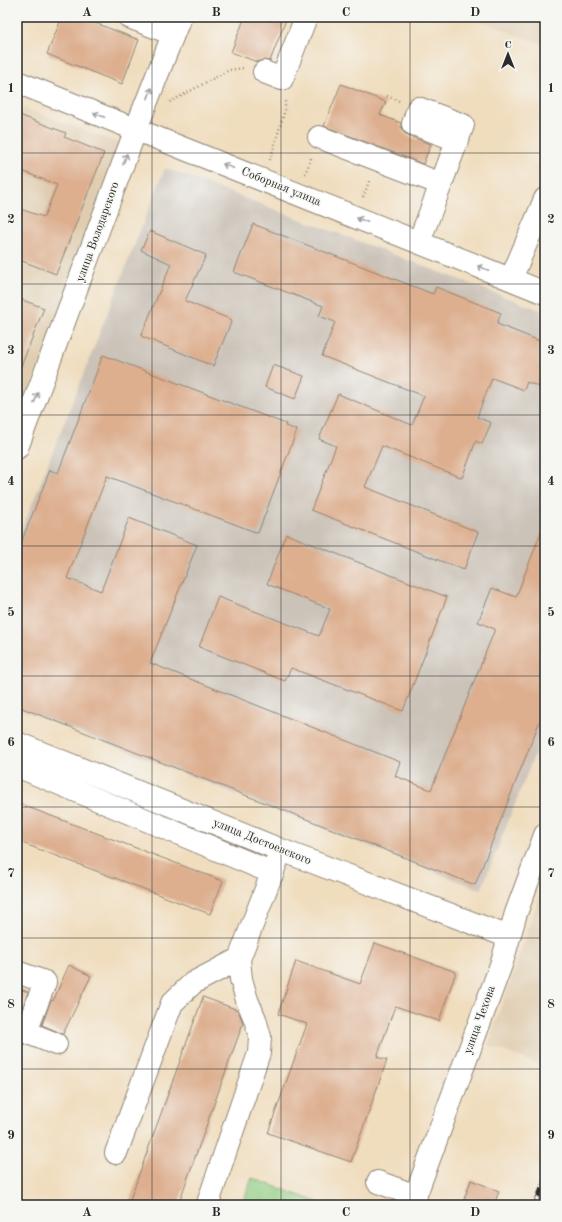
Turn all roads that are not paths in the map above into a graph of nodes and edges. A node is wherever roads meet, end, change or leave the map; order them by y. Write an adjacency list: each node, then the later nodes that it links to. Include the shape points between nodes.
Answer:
1 (129, 17): 3 (street)
2 (306, 17): 4 (street)
3 (176, 26): 6 (street, улица Володарского, one-way to 3)
4 (273, 76)
5 (17, 82): 6 (street, Соборная улица, one-way to 5)
6 (136, 129): 11 (street, Соборная улица, one-way to 6); 14 (street, улица Володарского, one-way to 6)
7 (319, 137): 9 (street)
8 (457, 140): 9 (street)
9 (441, 184): 11 (street)
10 (545, 199): 12 (street)
11 (419, 242): 12 (street, Соборная улица, one-way to 11)
12 (511, 279): 13 (street, Соборная улица)
13 (545, 292)
14 (17, 445)
15 (17, 743): 18 (street, улица Достоевского)
16 (17, 766): 19 (street)
17 (545, 835): 20 (street, улица Чехова)
18 (281, 850): 19 (street); 20 (street, улица Достоевского)
19 (273, 873): 21 (street)
20 (509, 937): 26 (street, улица Чехова)
21 (239, 960): 24 (street, via 193,983 172,1003); 27 (street, via 241,979 260,1037 259,1053 208,1200)
22 (17, 972): 23 (street, via 45,982 26,1032)
23 (56, 1044)
24 (116, 1153)
25 (378, 1182): 26 (street)
26 (414, 1200)
27 (210, 1205)

